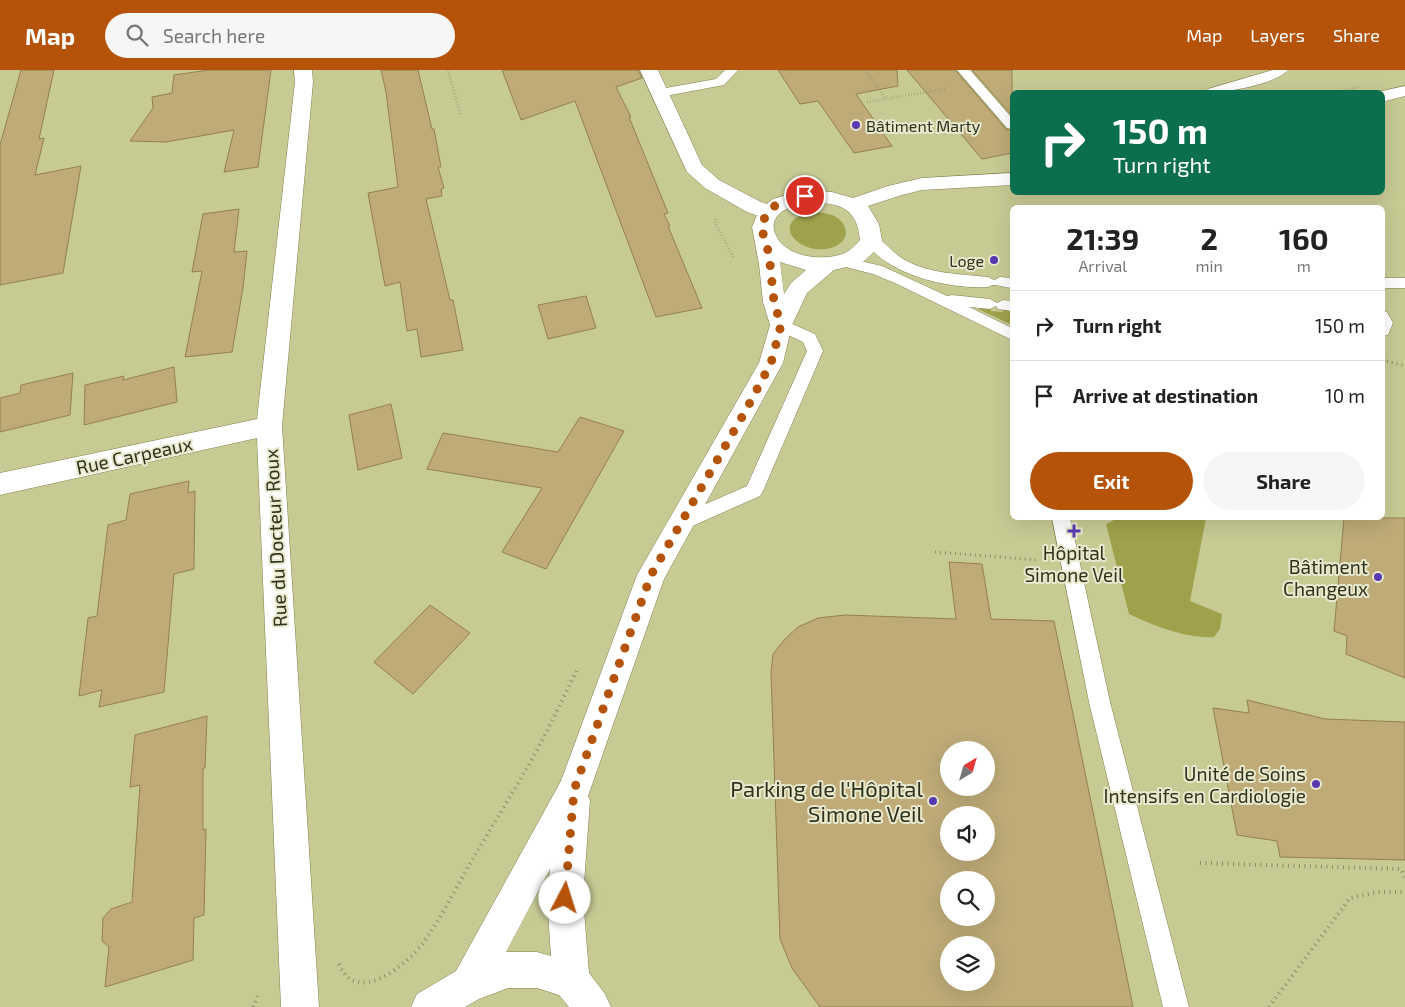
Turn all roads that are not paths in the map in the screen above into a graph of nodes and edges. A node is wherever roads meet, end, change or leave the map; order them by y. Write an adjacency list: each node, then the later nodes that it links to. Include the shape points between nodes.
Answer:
1 (304, 70): 24 (street, Rue du Docteur Roux)
2 (649, 70): 8 (street)
3 (732, 70): 8 (lane, via 720,82)
4 (963, 70): 10 (lane)
5 (1282, 70): 6 (lane)
6 (1219, 90)
7 (1405, 90): 9 (street)
8 (660, 93): 13 (street, via 694,168 712,184)
9 (1385, 96)
10 (1010, 123)
11 (1010, 179): 12 (street, via 922,184 886,192)
12 (851, 205): 13 (street, via 837,199 805,196 790,198); 15 (street, via 869,223)
13 (768, 212): 14 (street, via 762,230)
14 (765, 240): 16 (street, via 771,248 792,260 804,264); 22 (street, via 774,302)
15 (871, 240): 16 (street, via 852,259); 17 (lane, via 896,262 910,268 935,276)
16 (835, 264): 20 (lane, via 877,270); 22 (street, via 799,288)
17 (1000, 282)
18 (1385, 283): 19 (lane)
19 (1405, 283)
20 (940, 299): 21 (lane); 23 (lane)
21 (1002, 305)
22 (781, 325): 27 (street, via 771,363); 27 (lane, via 809,338 815,352 754,491)
23 (1010, 334)
24 (269, 426): 25 (street, Rue Carpeaux); 31 (street, Rue du Docteur Roux)
25 (0, 484)
26 (1061, 520): 33 (lane, via 1108,736)
27 (683, 522): 28 (street, via 651,575)
28 (574, 790): 29 (street); 30 (street, via 565,898)
29 (469, 984): 30 (street, via 508,970 537,970); 32 (street)
30 (582, 994)
31 (300, 1007)
32 (430, 1007)
33 (1176, 1007)

